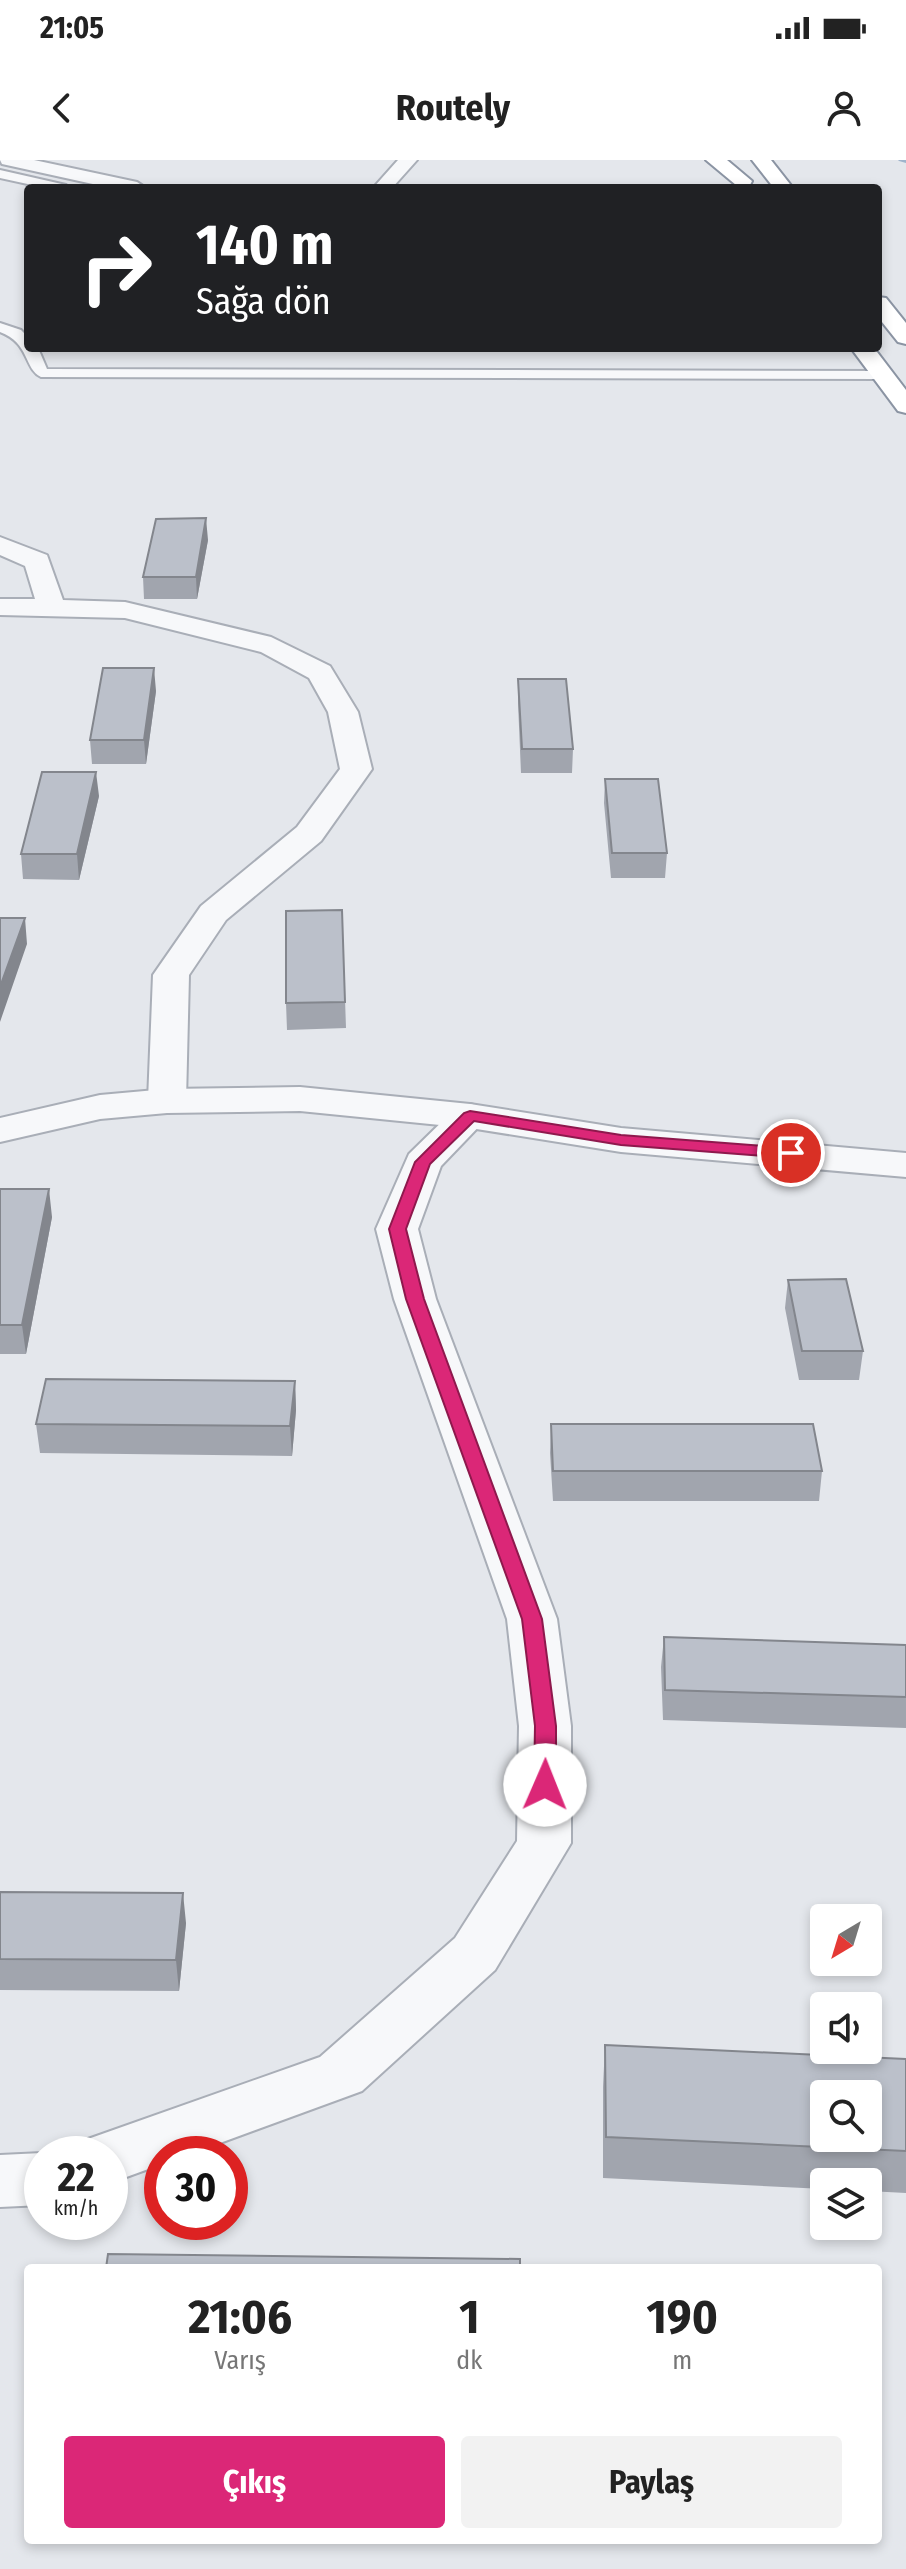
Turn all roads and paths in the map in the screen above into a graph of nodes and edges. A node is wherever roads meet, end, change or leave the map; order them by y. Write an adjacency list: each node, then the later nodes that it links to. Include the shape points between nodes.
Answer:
1 (8, 160): 8 (street)
2 (408, 160): 9 (street)
3 (715, 160): 10 (highway)
4 (728, 160): 11 (highway)
5 (761, 160): 12 (highway)
6 (0, 174): 7 (lane)
7 (44, 184)
8 (119, 184)
9 (386, 184)
10 (744, 184)
11 (744, 184)
12 (781, 184)
13 (882, 308): 15 (highway)
14 (0, 327): 16 (lane)
15 (906, 337)
16 (24, 340)
17 (32, 352): 19 (lane, via 41,373)
18 (865, 352): 19 (highway)
19 (883, 375): 20 (highway)
20 (906, 406)
21 (0, 545): 22 (street, via 37,561)
22 (51, 606): 23 (street); 24 (street, via 125,610 271,646 320,672 343,712 356,769 309,834 213,913 171,975)
23 (0, 607)
24 (167, 1101): 25 (street, via 300,1099); 26 (street, via 100,1107)
25 (470, 1116): 27 (street, via 621,1140); 28 (street, via 423,1162 397,1229 415,1299 532,1619 545,1726 544,1843 475,1954 341,2074)
26 (0, 1130)
27 (906, 1165)
28 (128, 2151)
29 (24, 2180): 30 (street)
30 (0, 2181)

